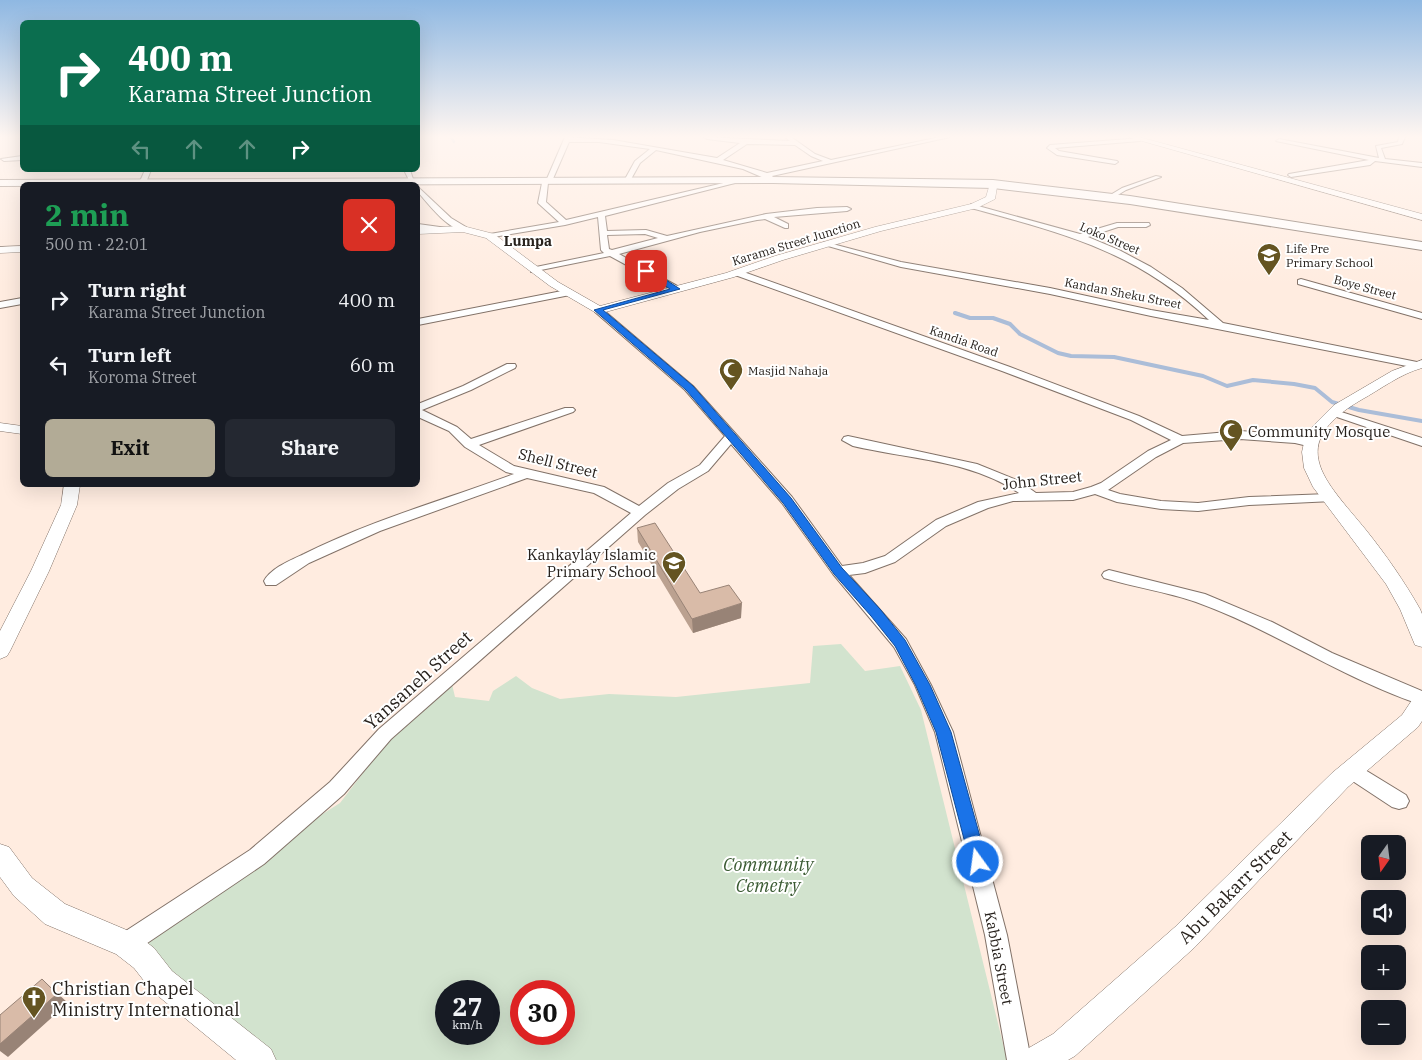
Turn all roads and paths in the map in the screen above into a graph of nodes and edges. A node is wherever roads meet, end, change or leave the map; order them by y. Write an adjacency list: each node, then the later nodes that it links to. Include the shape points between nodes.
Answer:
1 (546, 186): 15 (street, via 542,203)
2 (718, 186): 12 (street)
3 (978, 186): 7 (highway)
4 (1016, 186): 9 (highway)
5 (1131, 186): 9 (street)
6 (1311, 186): 14 (street)
7 (993, 187): 10 (street, Karama Street Junction, via 990,198); 27 (highway, via 1138,203)
8 (420, 190): 19 (street, via 448,220)
9 (1111, 197): 27 (highway)
10 (974, 206): 24 (street, Loko Street); 26 (street, Karama Street Junction)
11 (847, 209): 13 (street)
12 (601, 215): 15 (street); 22 (street)
13 (766, 216): 17 (street); 25 (street)
14 (1422, 217)
15 (565, 223): 23 (street)
16 (420, 226): 20 (street)
17 (785, 226)
18 (1146, 226): 24 (street, via 1117,225)
19 (463, 229): 20 (street); 23 (street)
20 (447, 230): 21 (street)
21 (420, 231)
22 (603, 233): 25 (street, via 646,232); 30 (street, via 605,250)
23 (490, 236): 31 (street, Kabbia Street)
24 (1080, 237): 41 (street, Loko Street, via 1150,270)
25 (665, 238): 30 (street)
26 (825, 244): 32 (street, Karama Street Junction); 41 (street, Kandan Sheku Street, via 910,266)
27 (1422, 247)
28 (20, 248): 29 (street)
29 (0, 250)
30 (610, 254): 31 (street); 34 (street)
31 (534, 270): 35 (street, Kabbia Street)
32 (738, 273): 34 (street, Karama Street Junction); 52 (street, Kandia Road, via 1006,369 1135,418)
33 (1301, 282): 39 (street, Boye Street)
34 (676, 289): 38 (street, Karama Street Junction)
35 (567, 293): 38 (street, Kabbia Street); 40 (street)
36 (20, 301): 37 (street)
37 (0, 305)
38 (598, 310): 50 (street, Kabbia Street, via 690,388)
39 (1422, 316)
40 (420, 322)
41 (1220, 324): 42 (street, Kandan Sheku Street)
42 (1419, 364): 46 (street, via 1342,405)
43 (511, 366): 44 (street)
44 (420, 407)
45 (568, 410): 55 (street)
46 (1335, 413): 53 (street); 54 (street, via 1315,431)
47 (420, 415): 55 (street, Shell Street, via 453,429)
48 (0, 427): 49 (street)
49 (20, 430)
50 (731, 437): 61 (street, Yansaneh Street, via 704,468 673,486); 62 (street, Kabbia Street, via 787,500)
51 (848, 440): 59 (street, via 973,468 1020,486)
52 (1180, 440): 54 (street, John Street, via 1240,435); 58 (street, John Street)
53 (1422, 442)
54 (1312, 443): 60 (street, via 1310,456 1314,473)
55 (469, 444): 56 (street, Shell Street, via 510,469)
56 (526, 474): 61 (street, Shell Street, via 599,490); 64 (street, via 338,543 286,568)
57 (72, 487): 66 (street, via 69,505)
58 (1096, 490): 59 (street, John Street, via 1073,496); 60 (street, via 1117,498 1198,507)
59 (1032, 496): 62 (street, John Street, via 983,505 941,523 890,559 865,568)
60 (1328, 498): 65 (street, via 1363,538 1401,591 1416,618)
61 (640, 512): 72 (street, Yansaneh Street, via 385,734 337,788 256,857)
62 (838, 571): 74 (street, Kabbia Street, via 900,643 944,732 996,935)
63 (1108, 576): 67 (street, via 1200,598)
64 (271, 582)
65 (1422, 640)
66 (0, 651)
67 (1422, 698)
68 (1422, 703): 69 (street, Abu Bakarr Street, via 1410,721)
69 (1352, 770): 70 (street); 75 (street, Abu Bakarr Street, via 1185,937 1064,1045)
70 (1399, 801)
71 (0, 856): 72 (street, via 23,887 55,914)
72 (126, 944): 73 (street, via 144,958 162,981)
73 (260, 1060)
74 (1019, 1060)
75 (1038, 1060)

